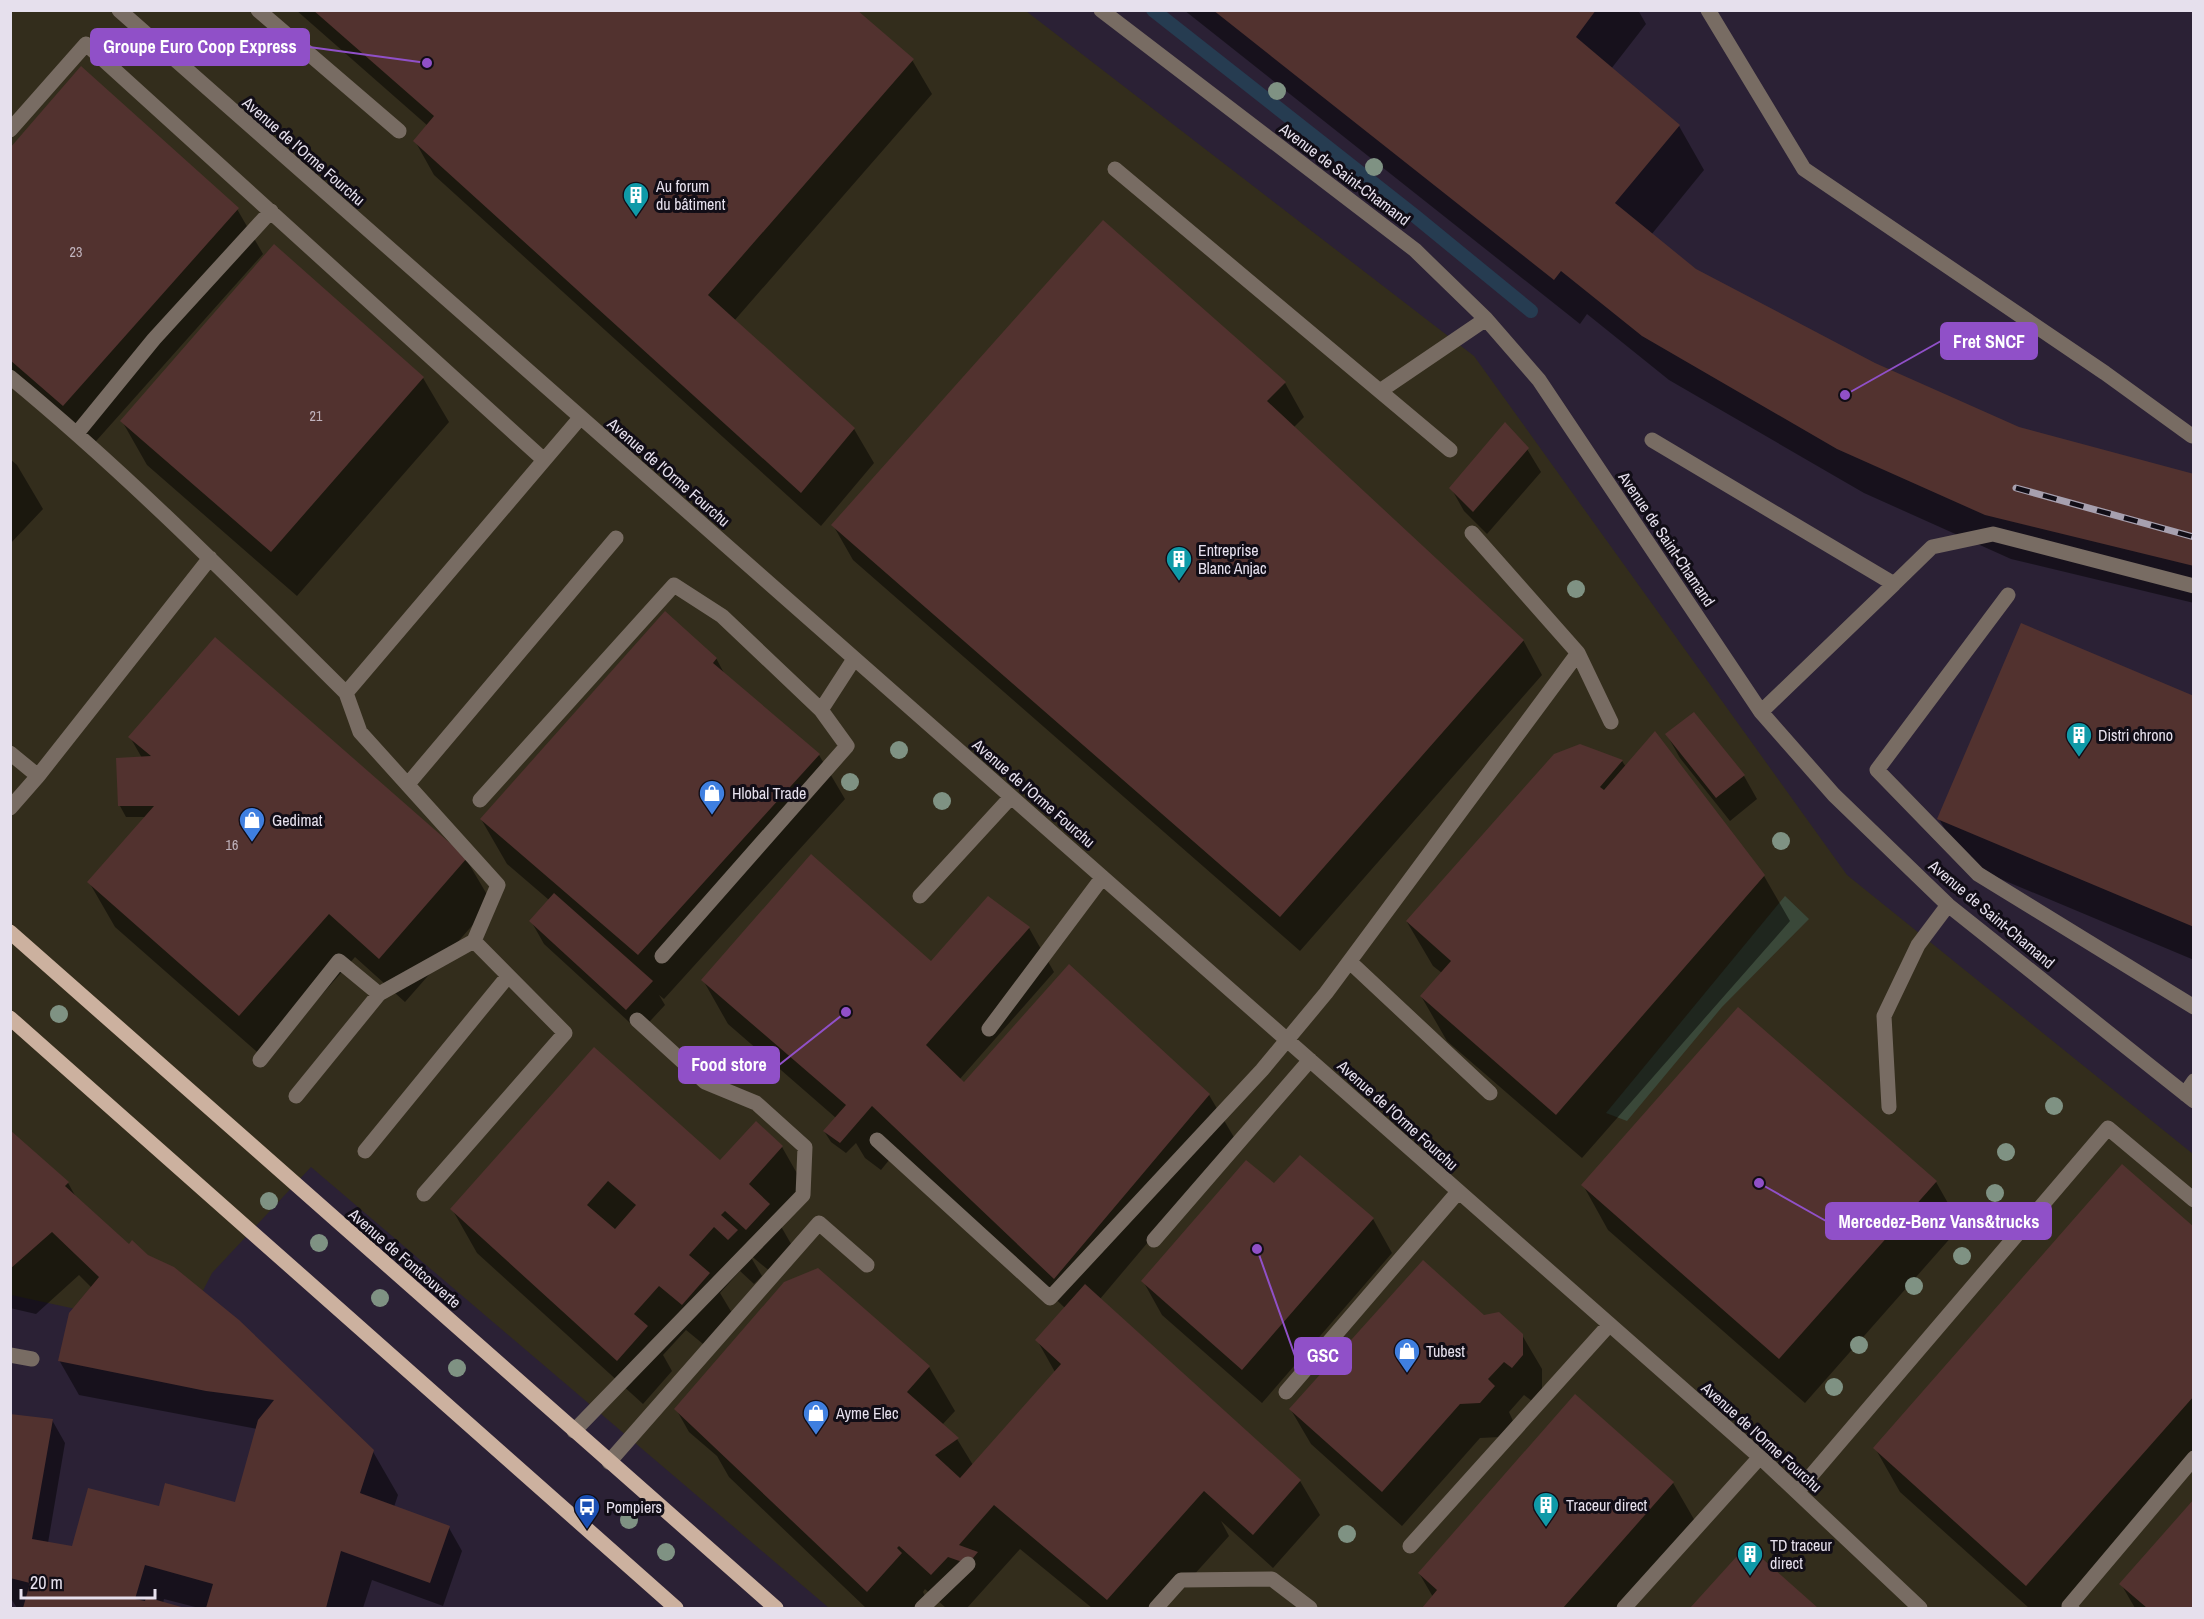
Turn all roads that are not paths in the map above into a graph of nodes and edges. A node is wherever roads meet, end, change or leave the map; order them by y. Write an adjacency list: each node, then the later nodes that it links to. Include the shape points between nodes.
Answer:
1 (118, 10): 12 (street, Avenue de l'Orme Fourchu)
2 (258, 10): 6 (street)
3 (1101, 10): 9 (street, Avenue de Saint-Chamand, via 1415,250)
4 (1708, 10): 14 (street, via 1804,169)
5 (10, 130): 8 (street, via 86,44)
6 (399, 131)
7 (1115, 169): 11 (street)
8 (271, 211): 13 (street, via 154,339); 17 (street)
9 (1486, 319): 11 (street); 28 (street, Avenue de Saint-Chamand, via 1539,380)
10 (10, 377): 13 (street)
11 (1380, 391): 16 (street)
12 (580, 418): 17 (street); 25 (street, Avenue de l'Orme Fourchu)
13 (78, 432): 20 (street)
14 (2192, 436)
15 (1652, 440): 21 (street)
16 (1450, 450)
17 (544, 460): 26 (street)
18 (1472, 532): 24 (street)
19 (616, 538): 32 (street)
20 (210, 558): 26 (street); 31 (street)
21 (1894, 584): 22 (street, via 1932,547 1993,534); 28 (street)
22 (2193, 586)
23 (2008, 595): 45 (street, via 1877,771 1978,874)
24 (1578, 653): 29 (street); 42 (street)
25 (854, 659): 27 (street); 33 (street, Avenue de l'Orme Fourchu)
26 (346, 693): 32 (street, via 360,732)
27 (821, 710): 34 (street, via 722,616 674,585); 41 (street, via 847,746)
28 (1761, 712): 38 (street, Avenue de Saint-Chamand, via 1834,795)
29 (1611, 722)
30 (10, 753): 31 (street)
31 (38, 776): 35 (street)
32 (408, 784): 40 (street, via 498,885)
33 (1011, 797): 36 (street, Avenue de l'Orme Fourchu); 37 (street)
34 (480, 800)
35 (10, 808)
36 (1102, 878): 48 (street); 49 (street, Avenue de l'Orme Fourchu)
37 (920, 896)
38 (1948, 905): 55 (street, Avenue de Saint-Chamand); 56 (street, via 1918,945 1884,1016)
39 (10, 932): 68 (main road, Avenue de Fontcouverte)
40 (474, 941): 43 (street); 44 (street)
41 (662, 956)
42 (1350, 962): 49 (street); 53 (street)
43 (508, 975): 58 (street); 60 (street, via 565,1033)
44 (379, 994): 50 (street, via 339,961); 54 (street)
45 (2193, 1006)
46 (10, 1018): 75 (main road)
47 (637, 1020): 68 (street, via 705,1082 756,1103 805,1147 803,1195)
48 (989, 1029)
49 (1285, 1039): 51 (street, Avenue de l'Orme Fourchu); 57 (street, via 1262,1070 1050,1298)
50 (260, 1060)
51 (1310, 1060): 59 (street, Avenue de l'Orme Fourchu); 62 (street)
52 (2193, 1081): 55 (street)
53 (1490, 1093)
54 (296, 1096)
55 (2189, 1098)
56 (1889, 1107)
57 (877, 1140)
58 (364, 1151)
59 (1458, 1192): 64 (street, Avenue de l'Orme Fourchu); 67 (street)
60 (424, 1194)
61 (2193, 1200): 72 (street, via 2108,1128)
62 (1154, 1240)
63 (867, 1265): 71 (street, via 819,1223)
64 (1609, 1325): 69 (street, Avenue de l'Orme Fourchu); 73 (street)
65 (10, 1355): 66 (street)
66 (32, 1359)
67 (1286, 1392)
68 (574, 1431): 71 (main road, Avenue de Fontcouverte)
69 (1760, 1457): 72 (street, Avenue de l'Orme Fourchu); 80 (street)
70 (2193, 1458): 82 (street, via 2069,1606)
71 (609, 1462): 76 (main road, Avenue de Fontcouverte)
72 (1798, 1491): 81 (street, Avenue de l'Orme Fourchu)
73 (1410, 1546)
74 (968, 1564): 77 (street)
75 (676, 1608)
76 (776, 1608)
77 (922, 1608)
78 (1156, 1608): 79 (street, via 1181,1580 1272,1579)
79 (1310, 1608)
80 (1624, 1608)
81 (1920, 1608)
82 (2072, 1608)

